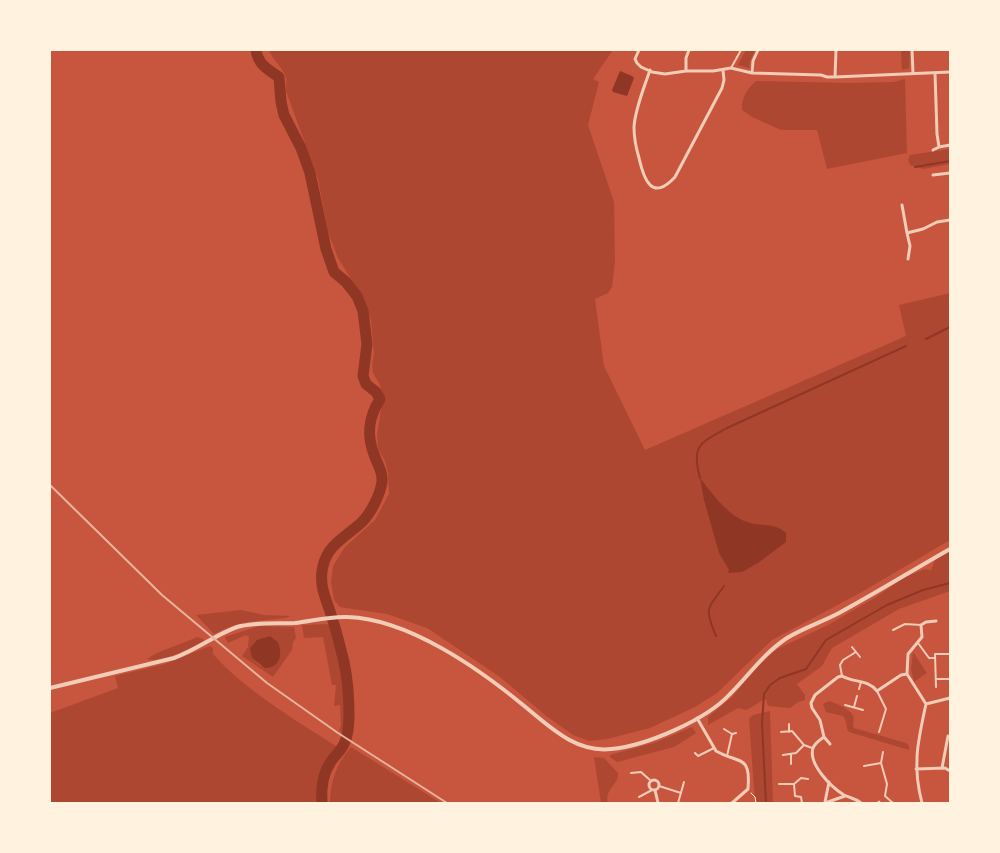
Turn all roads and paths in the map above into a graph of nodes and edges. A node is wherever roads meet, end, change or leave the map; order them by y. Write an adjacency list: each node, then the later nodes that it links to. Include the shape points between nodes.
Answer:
1 (639, 50): 8 (street, via 635,61)
2 (688, 50): 10 (street)
3 (741, 50): 7 (lane)
4 (758, 50): 12 (street)
5 (836, 50): 15 (street)
6 (912, 50): 13 (street)
7 (731, 68): 9 (street); 12 (street)
8 (650, 70): 9 (street, via 636,117 634,136 644,179 654,188 665,186 675,177 722,88); 10 (street, via 665,74)
9 (723, 70): 10 (street)
10 (686, 71)
11 (950, 72): 14 (street)
12 (752, 73): 15 (street)
13 (913, 73): 14 (street); 15 (street)
14 (935, 73): 17 (street)
15 (835, 77)
16 (950, 144): 17 (street)
17 (940, 147): 18 (street)
18 (933, 150)
19 (950, 173): 20 (street)
20 (934, 175)
21 (902, 205): 23 (street)
22 (950, 220): 23 (street)
23 (908, 233): 24 (street)
24 (908, 259)
25 (950, 549): 50 (street, via 786,639 724,701)
26 (936, 621): 27 (street)
27 (921, 625): 28 (lane, via 904,624); 29 (street, via 923,634)
28 (893, 630)
29 (918, 643): 34 (lane, via 929,658); 35 (street, via 908,654)
30 (852, 647): 31 (lane)
31 (856, 652): 33 (lane); 36 (lane, via 840,664)
32 (950, 654): 34 (lane, via 936,654)
33 (860, 657)
34 (936, 658): 37 (lane)
35 (907, 674): 43 (street); 46 (street)
36 (842, 676): 39 (street); 58 (street, via 817,692 811,703)
37 (936, 679): 38 (lane); 40 (lane)
38 (950, 679)
39 (861, 682): 42 (lane); 43 (street)
40 (936, 687)
41 (50, 688): 50 (street, via 161,662 199,648 221,634 252,624 347,616 389,624 432,643 499,686 560,735 588,748 625,747 662,735)
42 (859, 689)
43 (877, 692): 55 (lane, via 886,709)
44 (857, 696): 48 (lane)
45 (950, 698): 46 (street)
46 (926, 704): 73 (street)
47 (845, 705): 48 (lane)
48 (854, 707): 49 (lane)
49 (863, 710)
50 (697, 718): 62 (street)
51 (788, 724): 54 (lane)
52 (724, 729): 57 (lane)
53 (781, 732): 54 (lane)
54 (789, 732): 61 (lane, via 792,731)
55 (880, 732)
56 (736, 733): 57 (lane)
57 (732, 734): 68 (lane)
58 (824, 737): 60 (street); 63 (street)
59 (950, 737): 72 (street)
60 (830, 744)
61 (804, 746): 63 (lane); 66 (lane, via 796,754)
62 (714, 748): 65 (lane, via 698,756); 68 (street)
63 (813, 748): 79 (street, via 817,769)
64 (884, 752): 69 (lane)
65 (695, 753)
66 (790, 754): 67 (lane); 70 (lane)
67 (784, 755)
68 (727, 756): 83 (street, via 745,763)
69 (881, 762): 71 (lane); 87 (lane, via 887,781)
70 (791, 764)
71 (864, 766)
72 (942, 768): 73 (street); 74 (street)
73 (916, 769): 98 (street)
74 (950, 771)
75 (631, 773): 77 (lane, via 641,772)
76 (808, 779): 81 (lane, via 801,778)
77 (650, 781): 82 (street, via 656,781); 84 (street, via 649,786)
78 (684, 782): 85 (lane)
79 (829, 782): 86 (street); 94 (street)
80 (779, 784): 81 (lane)
81 (794, 784): 93 (lane, via 794,796 801,797)
82 (659, 786): 84 (street); 85 (lane)
83 (748, 789): 91 (street); 92 (path)
84 (654, 790): 88 (lane); 89 (street)
85 (681, 793): 90 (lane)
86 (845, 796): 94 (street); 95 (street)
87 (885, 796): 96 (lane); 97 (lane)
88 (639, 797)
89 (658, 803)
90 (678, 803)
91 (732, 803)
92 (756, 803)
93 (802, 803)
94 (825, 803)
95 (861, 803)
96 (879, 803)
97 (893, 803)
98 (922, 803)

